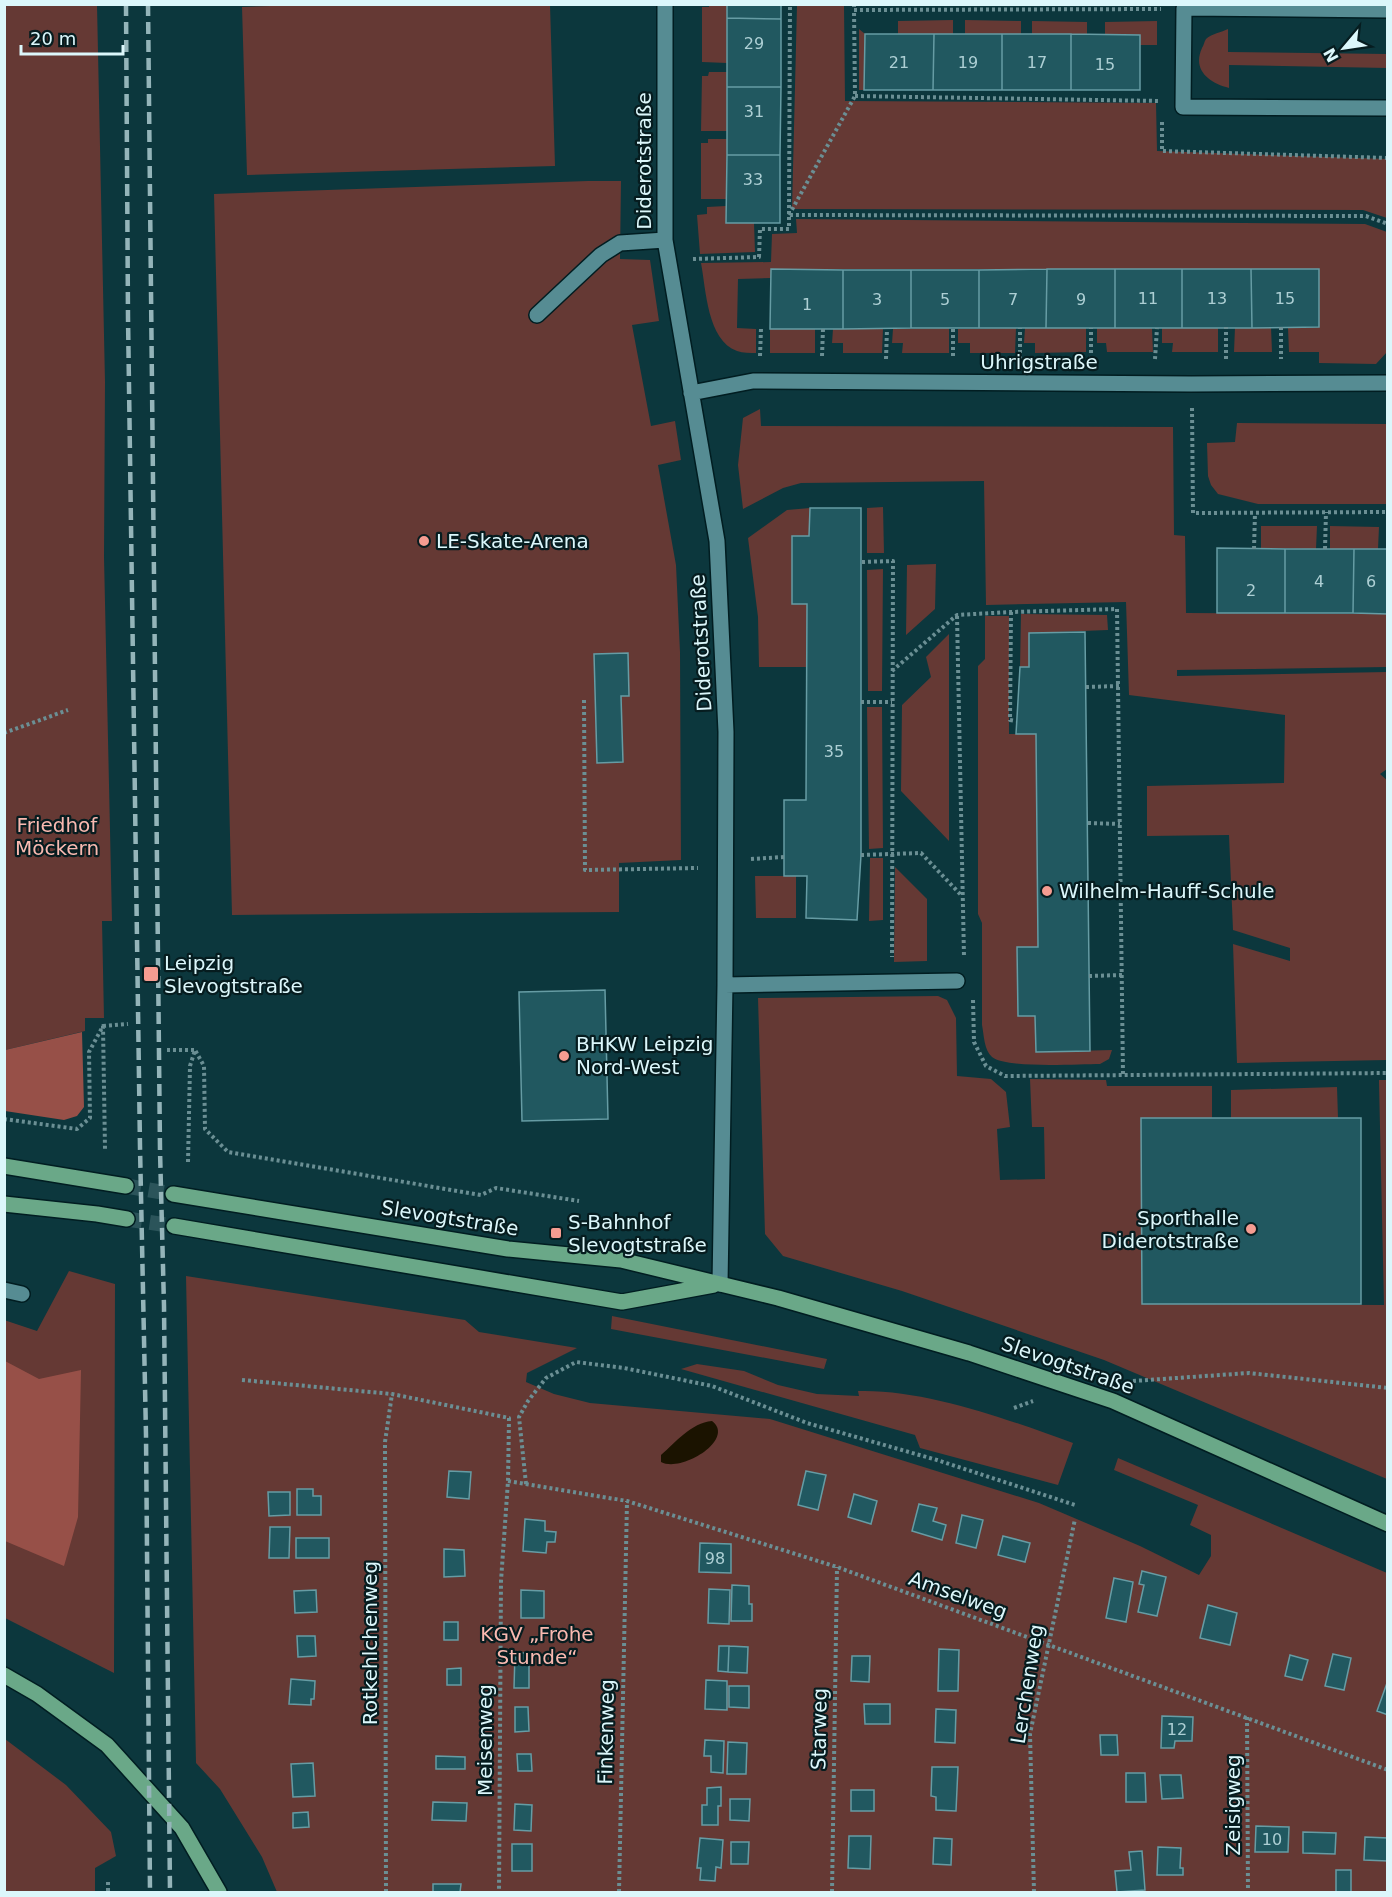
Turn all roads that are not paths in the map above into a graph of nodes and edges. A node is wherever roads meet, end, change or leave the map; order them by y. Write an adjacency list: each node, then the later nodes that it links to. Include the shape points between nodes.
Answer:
1 (665, 4): 4 (street, Diderotstraße)
2 (1388, 10): 3 (street, via 1184,8 1184,107)
3 (1388, 108)
4 (665, 240): 5 (street, via 620,243 601,255); 7 (street, Diderotstraße)
5 (537, 315)
6 (1388, 383): 7 (street, Uhrigstraße, via 753,381)
7 (691, 393): 9 (street, Diderotstraße, via 717,541 726,732)
8 (961, 983): 9 (street)
9 (724, 986): 16 (street, Diderotstraße)
10 (4, 1166): 11 (main road)
11 (126, 1186)
12 (173, 1194): 16 (main road, Slevogtstraße, via 508,1249 621,1260)
13 (4, 1204): 14 (main road)
14 (126, 1219)
15 (174, 1226): 16 (main road, Slevogtstraße, via 622,1302)
16 (720, 1284): 19 (main road, Slevogtstraße, via 958,1349 1083,1390)
17 (4, 1290): 18 (street)
18 (22, 1294)
19 (1388, 1524)
20 (4, 1675): 21 (main road, via 107,1745 182,1828)
21 (219, 1893)

